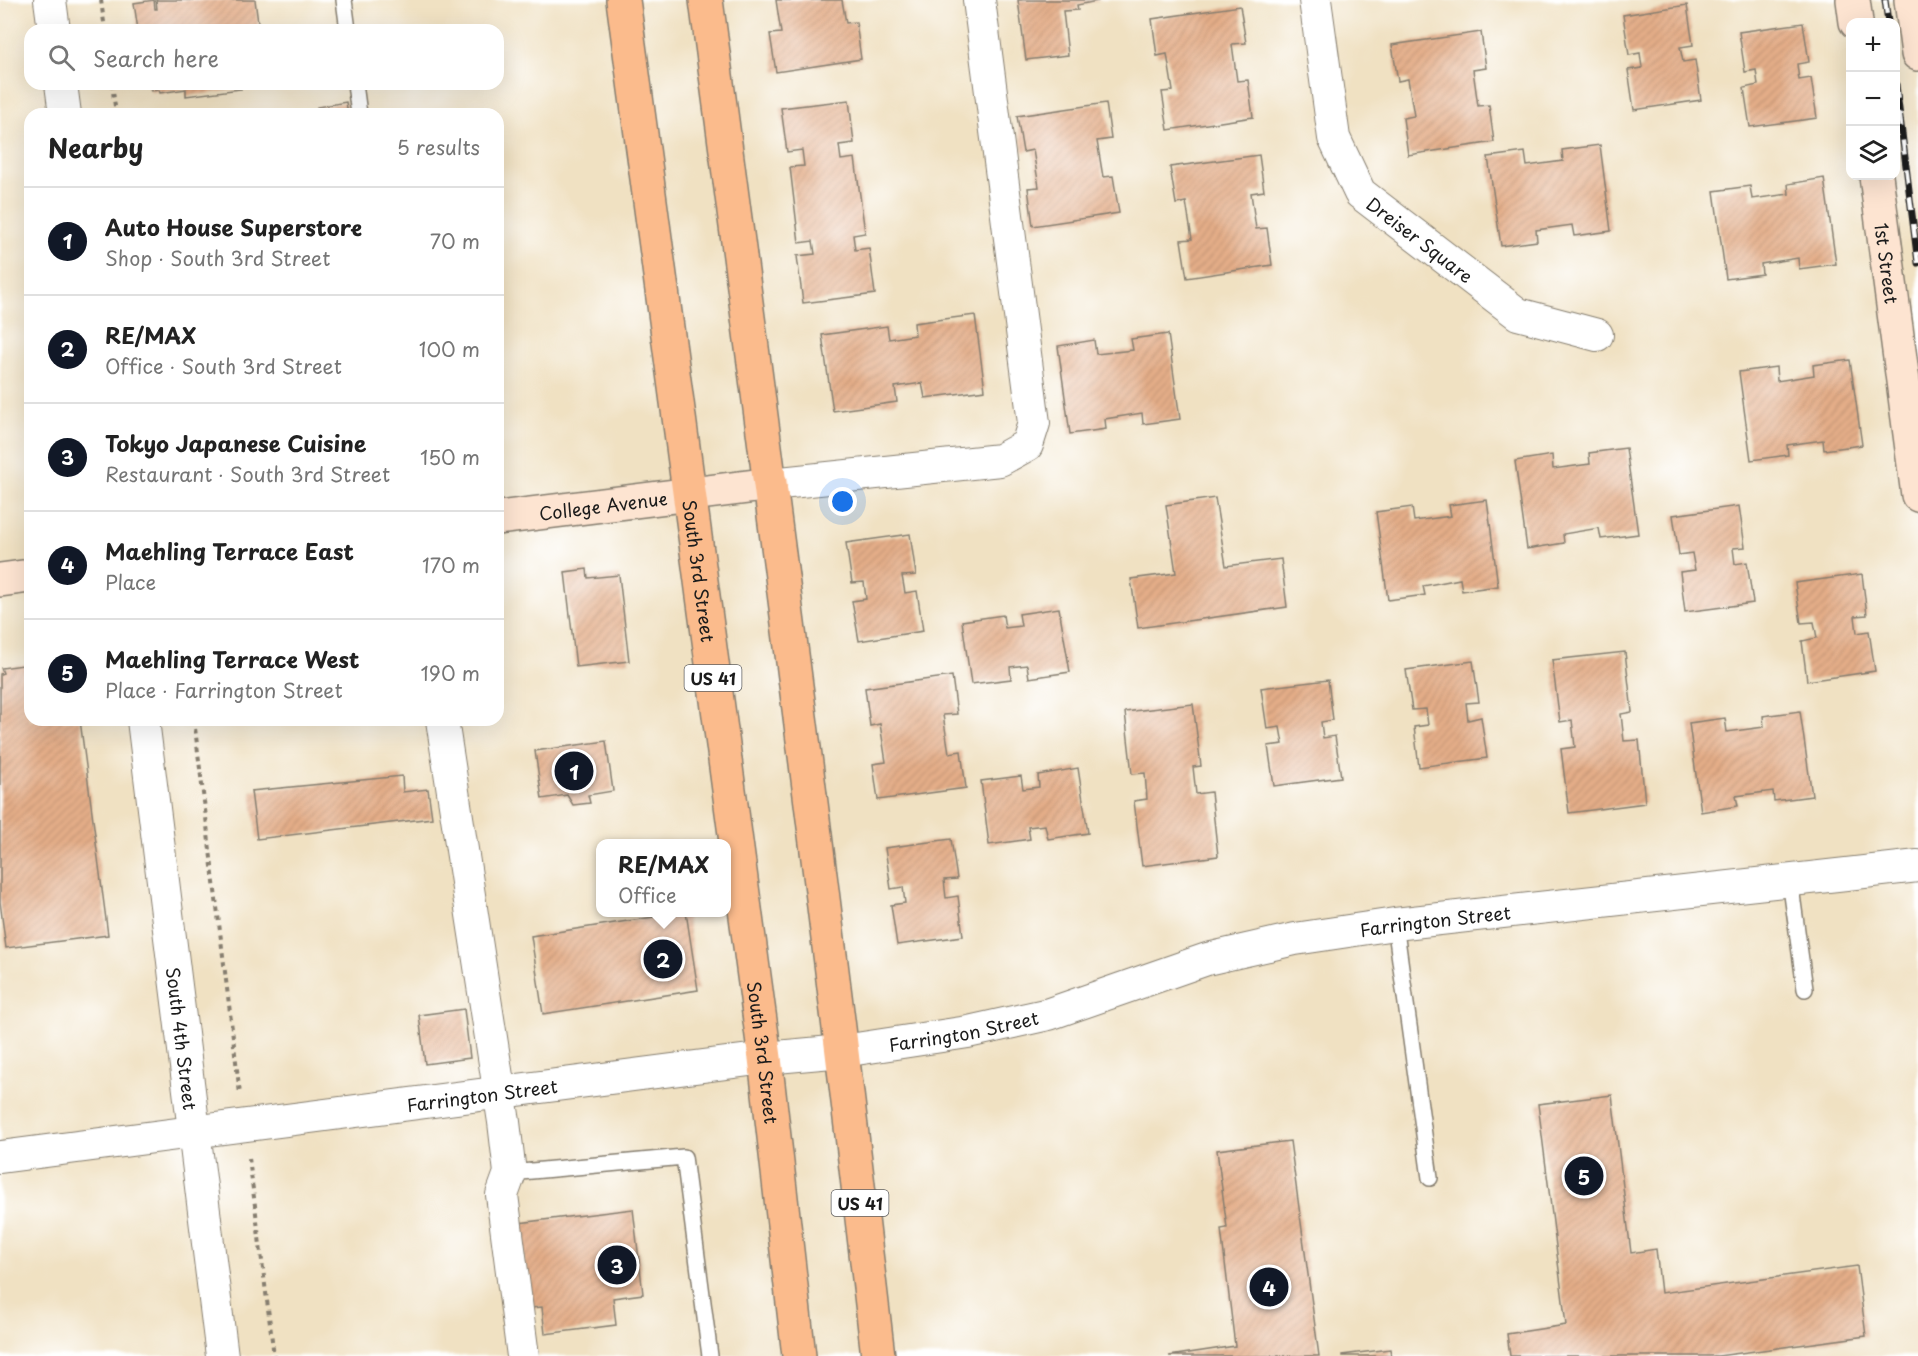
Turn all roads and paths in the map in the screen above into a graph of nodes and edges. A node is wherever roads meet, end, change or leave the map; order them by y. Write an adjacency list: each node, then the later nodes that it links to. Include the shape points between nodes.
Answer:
1 (50, 0): 11 (street)
2 (101, 0): 12 (path)
3 (344, 0): 13 (lane)
4 (623, 0): 24 (highway, South 3rd Street / US 41)
5 (706, 0): 23 (highway, US 41)
6 (979, 0): 23 (street, College Avenue, via 1034,423 1026,445 1000,460)
7 (1315, 0): 22 (street, Dreiser Square, via 1334,138 1359,193 1518,314)
8 (1853, 0): 10 (main road)
9 (1911, 0): 14 (main road)
10 (1855, 18)
11 (53, 24)
12 (104, 24)
13 (347, 24)
14 (1918, 54)
15 (62, 90): 18 (street)
16 (113, 90): 19 (path)
17 (356, 90): 20 (lane)
18 (63, 108)
19 (115, 108)
20 (358, 108)
21 (1877, 180): 25 (main road, 1st Street)
22 (1596, 335)
23 (771, 484): 24 (main road, College Avenue); 36 (highway, US 41)
24 (688, 495): 26 (main road, College Avenue); 37 (highway, South 3rd Street / US 41)
25 (1918, 495)
26 (504, 517)
27 (24, 577): 28 (main road)
28 (0, 580)
29 (144, 726): 40 (street, South 4th Street)
30 (195, 726): 39 (path)
31 (443, 726): 38 (street)
32 (1918, 866): 33 (street, Farrington Street)
33 (1790, 880): 34 (street, Farrington Street); 35 (lane)
34 (1395, 924): 36 (street, Farrington Street, via 1295,939 1207,959 1048,1014 968,1032); 43 (lane)
35 (1805, 989)
36 (843, 1051): 37 (street, Farrington Street); 49 (highway, US 41)
37 (765, 1058): 38 (street, Farrington Street); 48 (highway, South 3rd Street / US 41)
38 (500, 1093): 39 (street, Farrington Street); 42 (street)
39 (245, 1126): 40 (street, Farrington Street); 45 (path)
40 (195, 1133): 41 (street, Farrington Street); 44 (street, South 4th Street)
41 (0, 1157)
42 (510, 1173): 46 (street, via 502,1195); 47 (lane, via 684,1157)
43 (1430, 1178)
44 (222, 1356)
45 (274, 1356)
46 (523, 1356)
47 (710, 1356)
48 (799, 1356)
49 (878, 1356)

